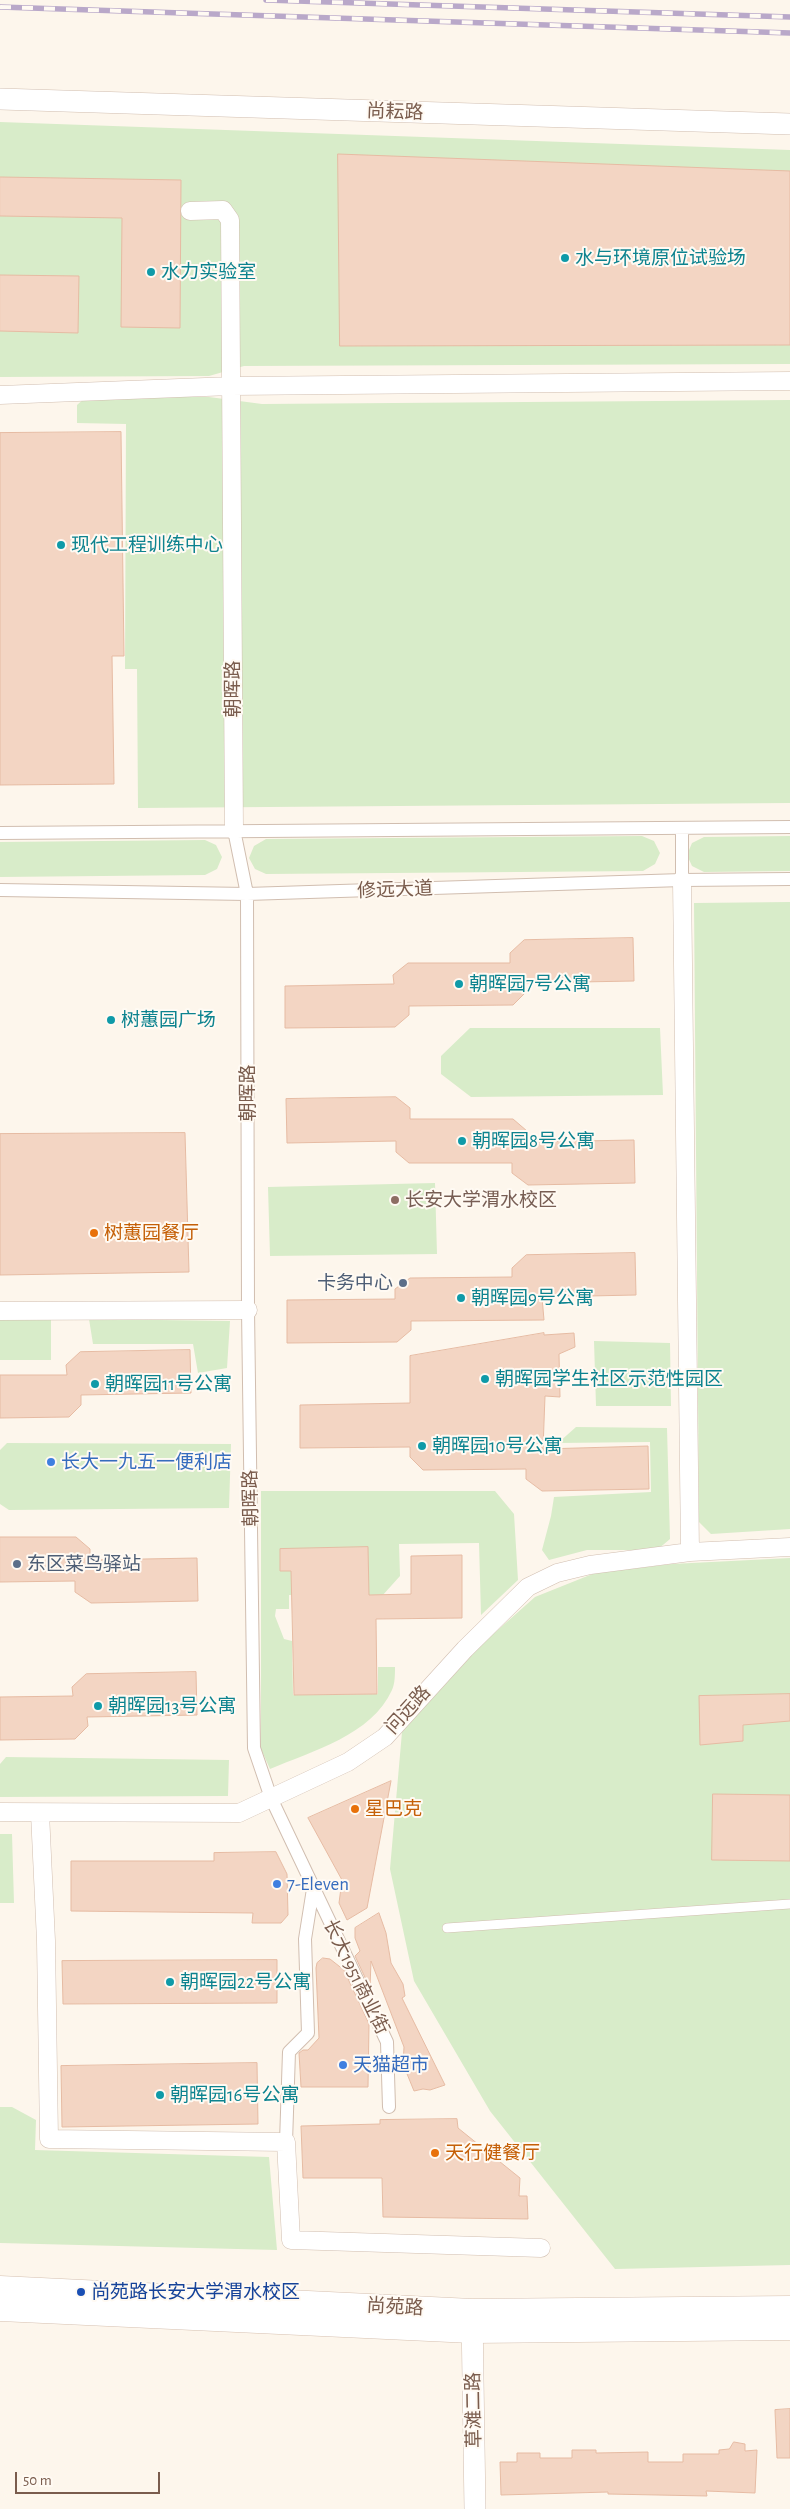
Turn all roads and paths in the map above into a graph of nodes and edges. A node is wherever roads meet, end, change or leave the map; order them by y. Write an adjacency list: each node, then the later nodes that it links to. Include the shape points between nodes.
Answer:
1 (0, 99): 2 (street, 尚耘路)
2 (790, 124)
3 (190, 211): 5 (street, 朝晖路, via 223,210 230,220)
4 (790, 381): 5 (street)
5 (231, 386): 6 (street); 9 (street, 朝晖路)
6 (0, 395)
7 (790, 827): 8 (street)
8 (682, 828): 9 (street); 12 (street)
9 (234, 830): 10 (street); 14 (street, 朝晖路)
10 (0, 833)
11 (790, 879): 12 (street, 修远大道)
12 (682, 880): 14 (street, 修远大道); 18 (street)
13 (0, 890): 14 (street, 修远大道)
14 (248, 894): 15 (street, 朝晖路)
15 (248, 1310): 16 (street); 19 (street, 朝晖路, via 254,1748)
16 (0, 1312)
17 (790, 1547): 18 (street, 问远路)
18 (690, 1552): 19 (street, 问远路, via 590,1565 557,1573 528,1587 465,1649 385,1737 348,1762)
19 (271, 1798): 21 (street, 问远路, via 239,1814); 22 (street, 长大1951商业街)
20 (0, 1812): 21 (street, 问远路)
21 (40, 1813): 26 (street, via 49,2139)
22 (313, 1889): 25 (street, 长大1951商业街, via 388,2042); 26 (street, via 304,1939 308,2033 289,2052)
23 (790, 1904): 24 (lane)
24 (447, 1928)
25 (389, 2107)
26 (286, 2142): 27 (street, via 291,2240)
27 (542, 2248)
28 (0, 2288): 31 (main road, 尚苑路)
29 (790, 2308): 31 (main road, 尚苑路)
30 (0, 2310): 31 (main road, 尚苑路)
31 (472, 2321): 32 (main road, 尚苑路); 33 (street, 草滩二路)
32 (790, 2328)
33 (476, 2509)

